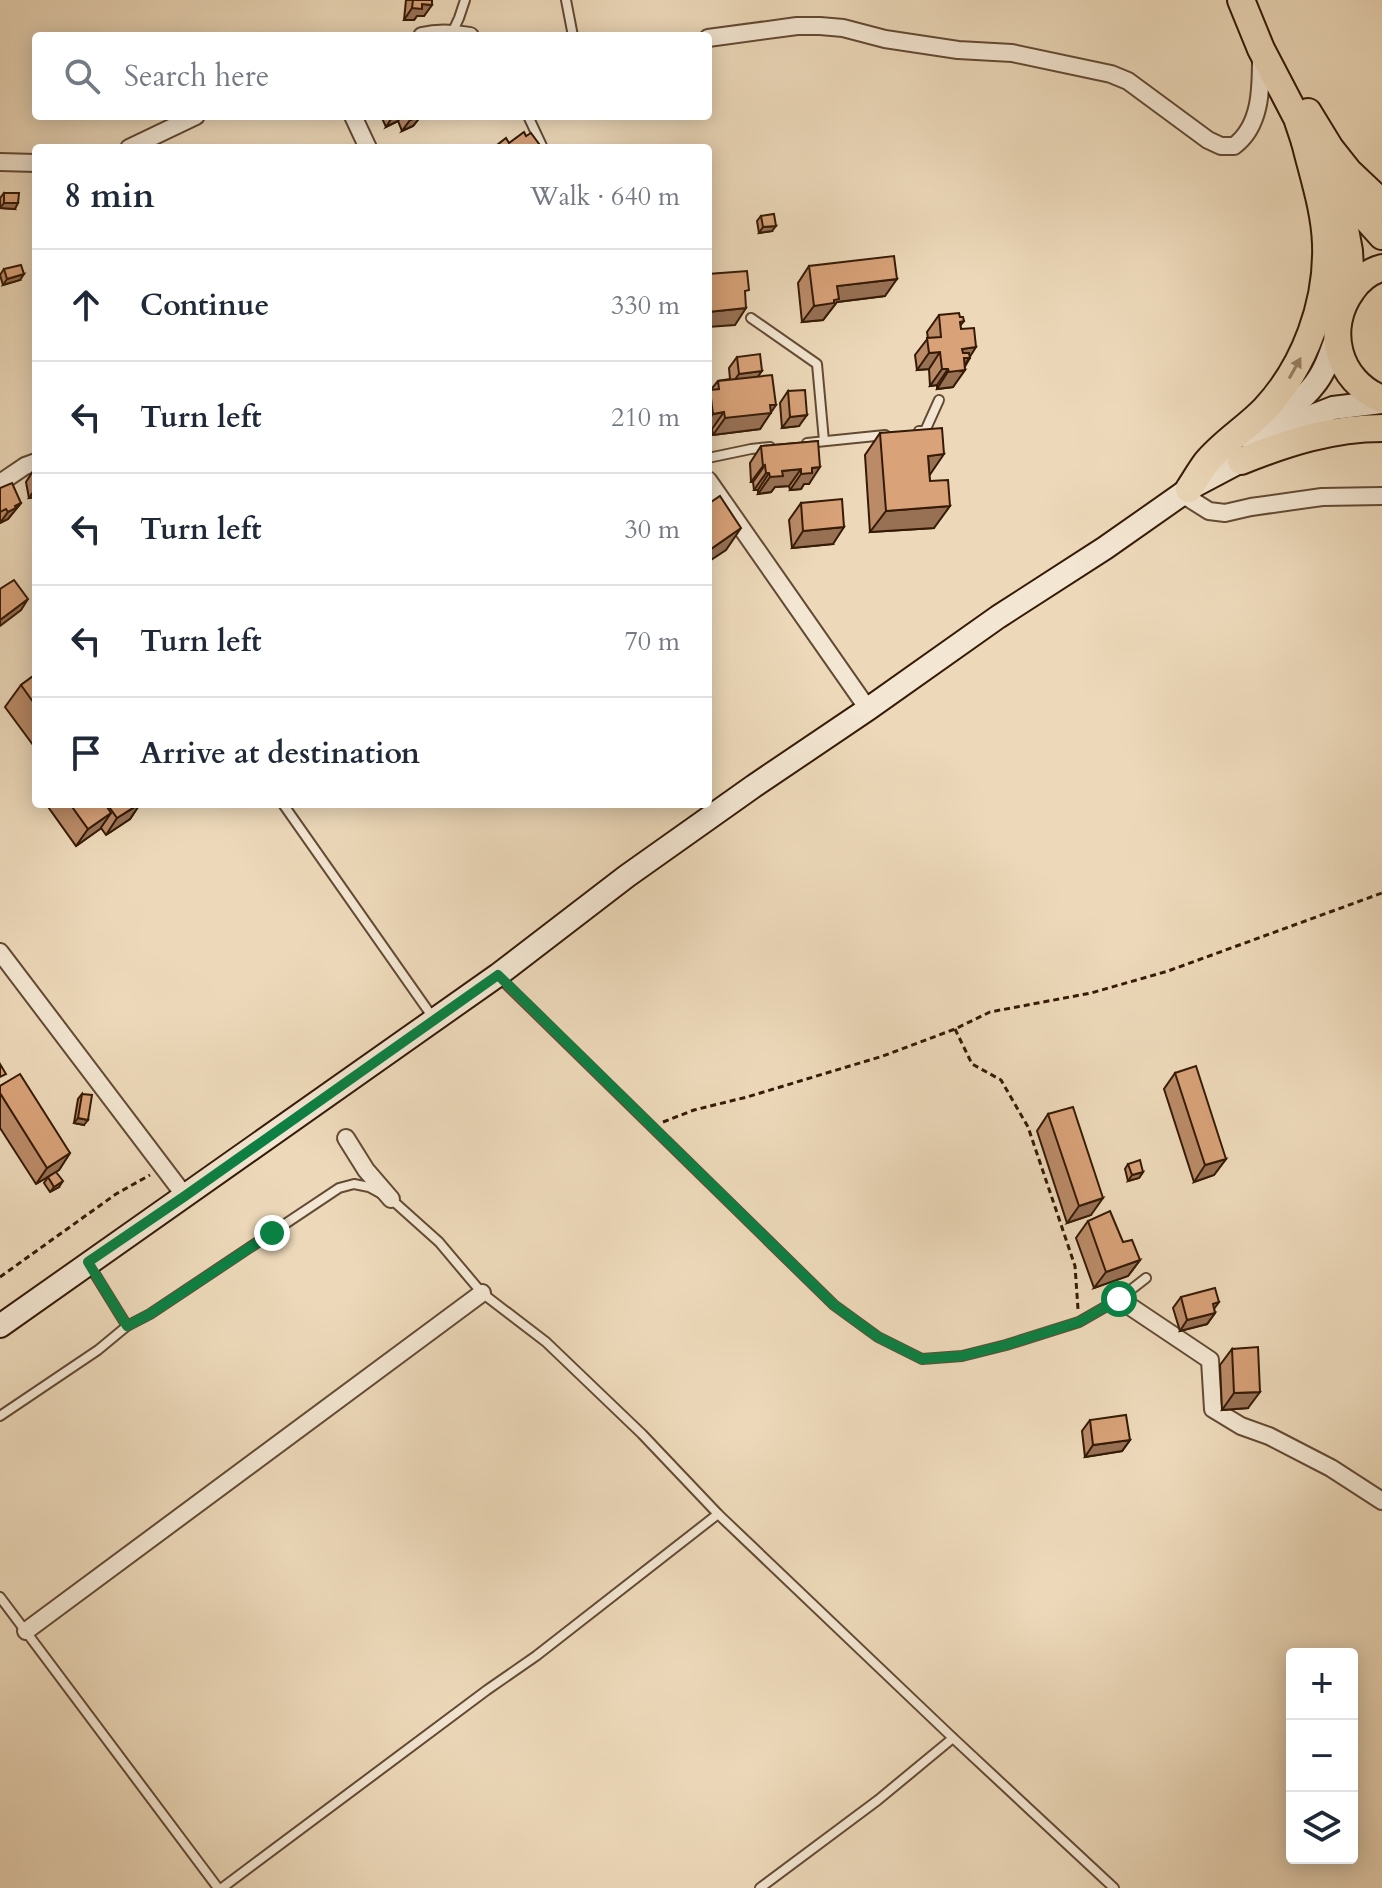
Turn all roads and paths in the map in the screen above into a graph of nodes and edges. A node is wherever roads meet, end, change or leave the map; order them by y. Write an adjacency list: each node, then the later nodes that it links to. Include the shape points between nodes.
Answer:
1 (465, 0): 4 (lane)
2 (566, 0): 5 (lane)
3 (1241, 0): 7 (main road)
4 (452, 32)
5 (572, 32)
6 (712, 37): 7 (street, via 797,26 843,28 1111,74 1221,146 1234,146 1250,128 1261,85)
7 (1261, 49): 11 (main road); 17 (main road, via 1293,84 1330,148)
8 (188, 120): 12 (street)
9 (355, 120): 13 (street)
10 (530, 120): 14 (lane)
11 (1301, 130): 18 (main road, via 1313,138); 20 (main road, via 1345,229 1350,268); 36 (main road, one-way to 11, via 1207,462 1285,386 1313,327 1327,243)
12 (137, 144)
13 (366, 144)
14 (541, 144)
15 (0, 162): 16 (street)
16 (32, 163)
17 (1382, 203)
18 (1382, 236)
19 (1382, 268): 20 (main road, via 1357,282)
20 (1345, 300): 22 (main road)
21 (751, 318): 28 (lane, via 817,364)
22 (1336, 339): 24 (main road, via 1352,378); 36 (main road, via 1314,386)
23 (939, 400): 26 (lane, via 925,431)
24 (1382, 401): 32 (main road, via 1315,415)
25 (1382, 428): 32 (main road, via 1325,434)
26 (911, 432)
27 (896, 434): 28 (lane)
28 (824, 441): 29 (lane)
29 (795, 444)
30 (780, 446): 31 (lane)
31 (712, 457)
32 (1241, 461): 36 (main road)
33 (32, 463): 34 (street)
34 (0, 483)
35 (712, 486): 38 (street)
36 (1186, 492): 37 (street, via 1209,511 1225,513 1322,497); 38 (main road)
37 (1382, 496)
38 (868, 709): 42 (main road, via 627,876)
39 (286, 808): 43 (lane)
40 (1382, 893): 44 (path, via 1168,971 1091,993 990,1012)
41 (0, 952): 47 (street)
42 (498, 975): 43 (main road); 45 (lane)
43 (435, 1019): 48 (main road)
44 (955, 1029): 45 (path); 55 (path, via 972,1064 1001,1080 1028,1127 1075,1266)
45 (652, 1126): 55 (lane, via 834,1305 878,1337 922,1359 962,1356)
46 (346, 1138): 49 (street)
47 (164, 1168): 48 (street); 51 (path, via 116,1194)
48 (185, 1196): 50 (main road)
49 (391, 1199): 53 (lane, via 439,1242); 57 (lane, via 369,1187 339,1188)
50 (88, 1262): 56 (main road); 57 (lane)
51 (0, 1277)
52 (1146, 1278): 54 (lane)
53 (482, 1293): 60 (lane, via 546,1342); 62 (street)
54 (1119, 1299): 55 (lane); 59 (street, via 1210,1360 1213,1409 1331,1468)
55 (1079, 1322)
56 (0, 1326)
57 (127, 1326): 58 (lane)
58 (0, 1416)
59 (1382, 1501)
60 (718, 1514): 63 (lane); 64 (lane, via 536,1656)
61 (0, 1597): 62 (lane)
62 (26, 1631): 64 (lane)
63 (953, 1738): 65 (lane); 66 (lane)
64 (220, 1888)
65 (760, 1888)
66 (1114, 1888)

